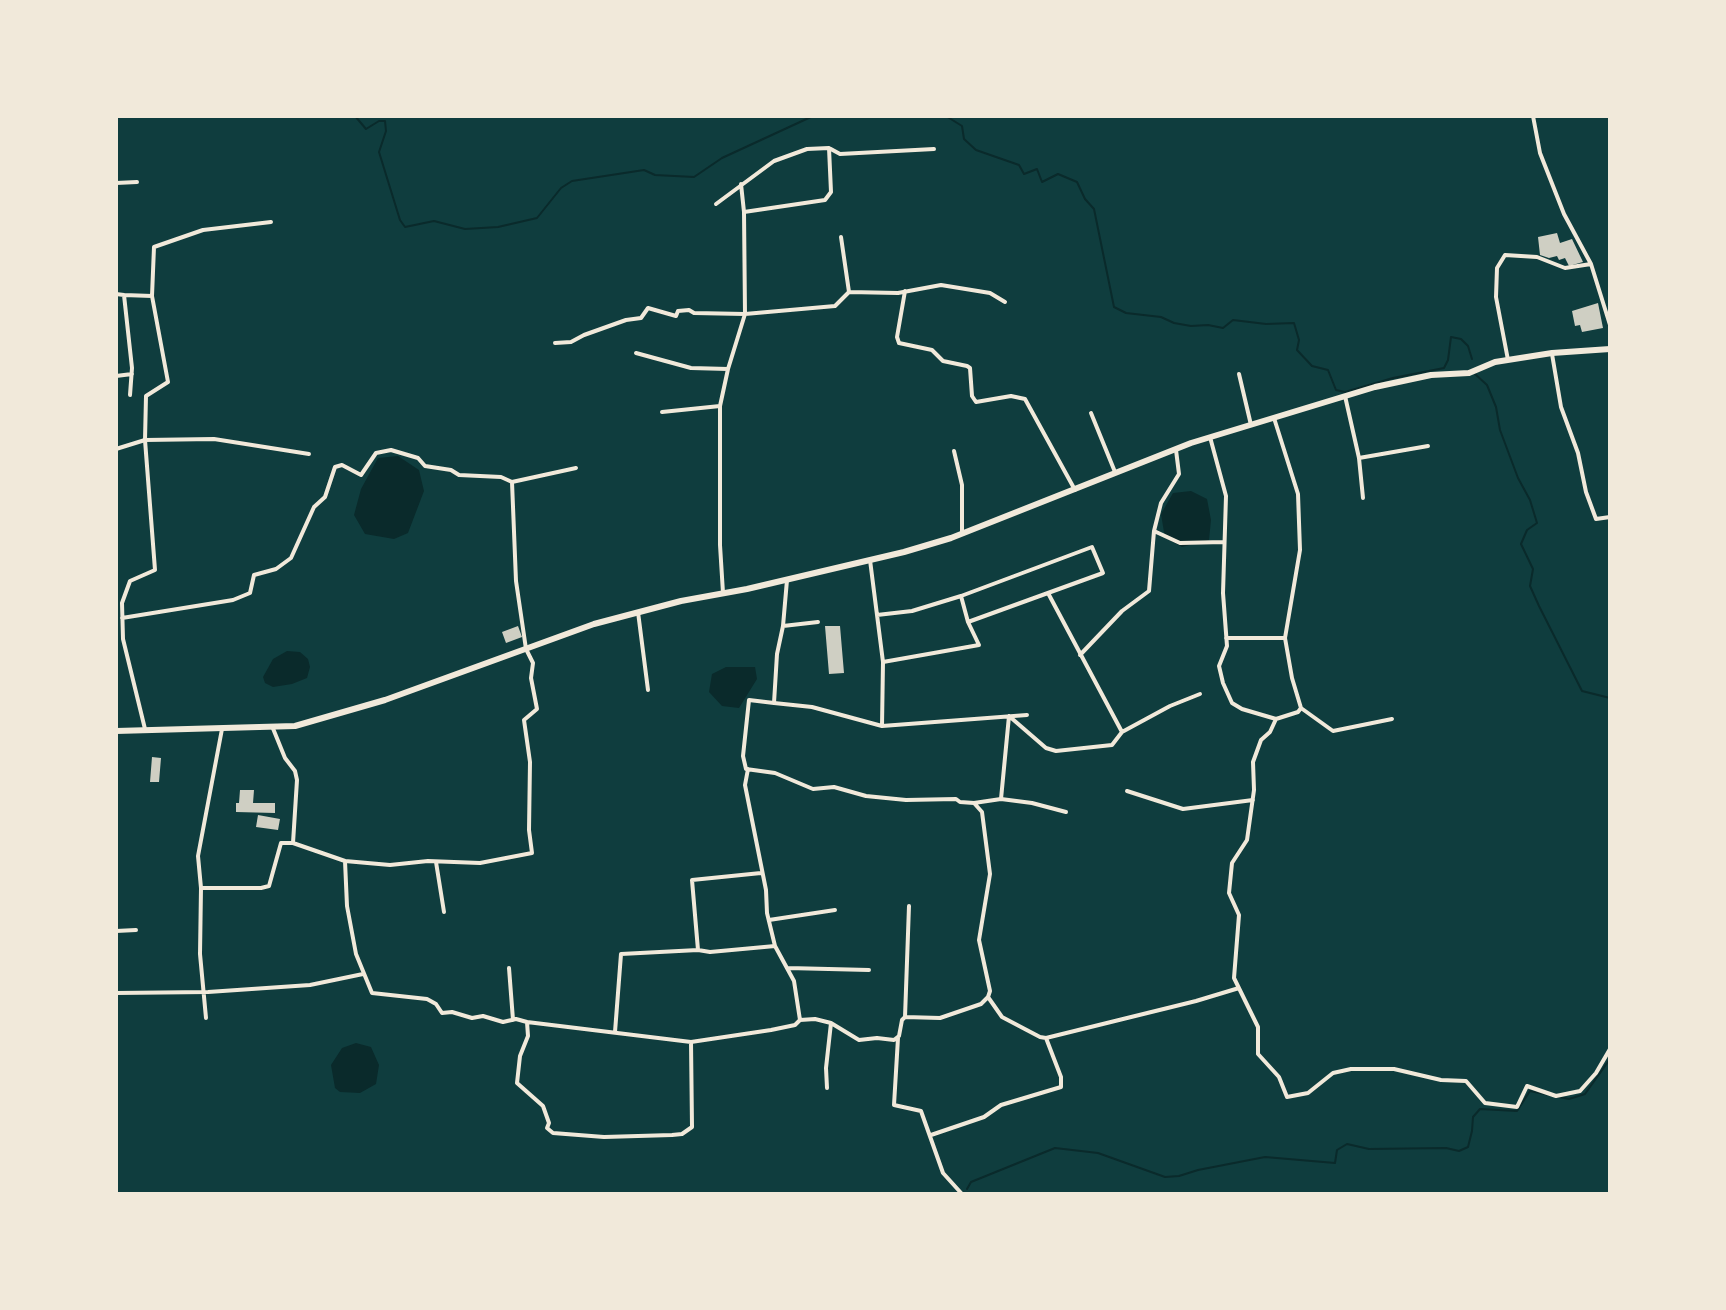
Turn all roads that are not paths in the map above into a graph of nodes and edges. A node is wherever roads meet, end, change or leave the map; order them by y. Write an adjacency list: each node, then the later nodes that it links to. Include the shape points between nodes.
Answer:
1 (1533, 116): 11 (street, via 1540,153)
2 (829, 148): 3 (street, via 840,154); 6 (street, via 807,149 774,161); 8 (street, via 831,192 825,200)
3 (934, 149)
4 (137, 182): 5 (street)
5 (116, 183)
6 (741, 184): 7 (street); 8 (street)
7 (716, 204)
8 (744, 212): 18 (street)
9 (271, 222): 16 (street, via 203,230 154,247)
10 (841, 237): 13 (street)
11 (1591, 264): 19 (street); 24 (street, via 1565,268 1537,257 1505,255 1497,268 1496,297)
12 (905, 291): 13 (street); 17 (street, via 941,285 990,293); 47 (street, via 899,343 932,350 943,361 970,368 976,402 1025,399)
13 (849, 292): 18 (street, via 835,306)
14 (116, 294): 15 (street)
15 (124, 295): 16 (street); 26 (street)
16 (152, 296): 37 (street, via 168,382 146,396)
17 (1005, 302)
18 (745, 314): 20 (street, via 689,310 676,316 648,308 641,318); 25 (street)
19 (1610, 325)
20 (555, 343)
21 (1610, 349): 23 (main road)
22 (636, 353): 25 (street, via 691,368)
23 (1552, 353): 24 (main road); 49 (street, via 1561,407 1586,492 1596,519)
24 (1508, 360): 30 (main road, via 1469,373 1431,375)
25 (728, 369): 31 (street)
26 (132, 374): 28 (street); 29 (street)
27 (1239, 374): 35 (street)
28 (116, 376)
29 (130, 395)
30 (1345, 396): 34 (main road); 43 (street)
31 (720, 406): 32 (street); 55 (street)
32 (662, 412)
33 (1091, 413): 45 (street)
34 (1274, 418): 35 (main road); 65 (street, via 1298,494 1300,550)
35 (1251, 425): 36 (main road)
36 (1210, 437): 39 (main road); 52 (street, via 1225,485)
37 (145, 440): 40 (street); 42 (street, via 214,439); 60 (street, via 155,570 130,581)
38 (1428, 446): 43 (street)
39 (1176, 448): 45 (main road); 50 (street, via 1179,474 1161,503)
40 (116, 449)
41 (954, 451): 51 (street, via 962,485)
42 (309, 454)
43 (1359, 458): 48 (street)
44 (576, 468): 46 (street)
45 (1115, 472): 47 (main road)
46 (512, 482): 60 (street, via 459,475 391,450 376,453 361,475 335,467 325,497 314,507 291,558 254,575 250,593); 66 (street, via 516,581)
47 (1075, 490): 51 (main road)
48 (1363, 498)
49 (1610, 517)
50 (1154, 531): 52 (street, via 1180,543); 67 (street, via 1149,591)
51 (962, 534): 53 (main road)
52 (1224, 542): 64 (street)
53 (870, 560): 54 (main road); 59 (street)
54 (787, 580): 55 (main road); 63 (street)
55 (723, 593): 58 (main road)
56 (1048, 593): 57 (street, via 1103,573 1092,547); 62 (street); 67 (street)
57 (961, 596): 59 (street); 62 (street)
58 (638, 612): 66 (main road); 69 (street)
59 (877, 615): 68 (street)
60 (122, 618): 80 (street)
61 (818, 622): 63 (street)
62 (968, 622): 68 (street, via 979,645)
63 (783, 626): 71 (street)
64 (1226, 638): 65 (street); 75 (street, via 1219,666 1232,703)
65 (1285, 638): 72 (street)
66 (526, 649): 77 (main road, via 385,700 295,726); 91 (street, via 533,663 537,709 524,720 532,853 480,863)
67 (1080, 655): 82 (street)
68 (883, 662): 78 (street)
69 (648, 690)
70 (1200, 694): 82 (street)
71 (774, 703): 78 (street, via 812,707); 83 (street, via 749,700 743,756)
72 (1301, 708): 75 (street); 76 (street, via 1333,731)
73 (1027, 715): 74 (street)
74 (1009, 716): 78 (street); 82 (street, via 1056,751 1112,745); 85 (street)
75 (1276, 719): 86 (street, via 1253,762)
76 (1392, 719)
77 (272, 726): 79 (main road); 89 (street, via 297,780)
78 (882, 726)
79 (223, 727): 80 (main road); 93 (street, via 198,856)
80 (145, 729): 81 (main road)
81 (116, 731)
82 (1122, 732)
83 (748, 769): 87 (street, via 775,773 813,789); 92 (street, via 745,785)
84 (1127, 791): 86 (street, via 1183,809)
85 (1001, 799): 87 (street); 88 (street)
86 (1253, 800): 106 (street, via 1247,840 1232,863 1229,893 1239,915 1234,978)
87 (974, 803): 109 (street, via 984,819 990,861 979,940)
88 (1066, 812)
89 (293, 843): 90 (street); 93 (street, via 281,843 269,886)
90 (345, 861): 91 (street); 105 (street, via 349,920)
91 (436, 862): 96 (street)
92 (761, 873): 97 (street); 101 (street, via 692,880)
93 (201, 888): 107 (street)
94 (909, 906): 110 (street)
95 (835, 910): 97 (street)
96 (444, 912)
97 (769, 920): 100 (street)
98 (136, 930): 99 (street)
99 (116, 931)
100 (775, 946): 101 (street); 103 (street)
101 (698, 950): 116 (street, via 621,954)
102 (509, 968): 112 (street)
103 (788, 968): 104 (street); 113 (street)
104 (869, 970)
105 (363, 974): 107 (street, via 310,985); 112 (street, via 378,996 427,999 442,1013)
106 (1239, 988): 118 (street); 120 (street, via 1258,1027 1258,1054 1279,1077 1287,1097 1308,1093 1333,1073 1394,1069 1466,1081 1485,1103 1517,1107 1527,1086 1556,1096 1580,1091)
107 (203, 992): 108 (street); 111 (street)
108 (116, 993)
109 (988, 997): 110 (street, via 940,1018); 118 (street, via 1002,1017)
110 (905, 1017): 117 (street)
111 (206, 1018)
112 (513, 1020): 114 (street)
113 (800, 1020): 115 (street); 119 (street, via 771,1030)
114 (527, 1022): 116 (street); 119 (street, via 517,1083 543,1106 553,1133 682,1134 692,1127)
115 (831, 1023): 117 (street, via 859,1040); 121 (street)
116 (615, 1032): 119 (street)
117 (899, 1036): 122 (street, via 894,1105 921,1111)
118 (1046, 1038): 122 (street, via 1061,1087)
119 (691, 1042)
120 (1610, 1049)
121 (827, 1088)
122 (931, 1135): 123 (street, via 943,1173)
123 (962, 1194)

